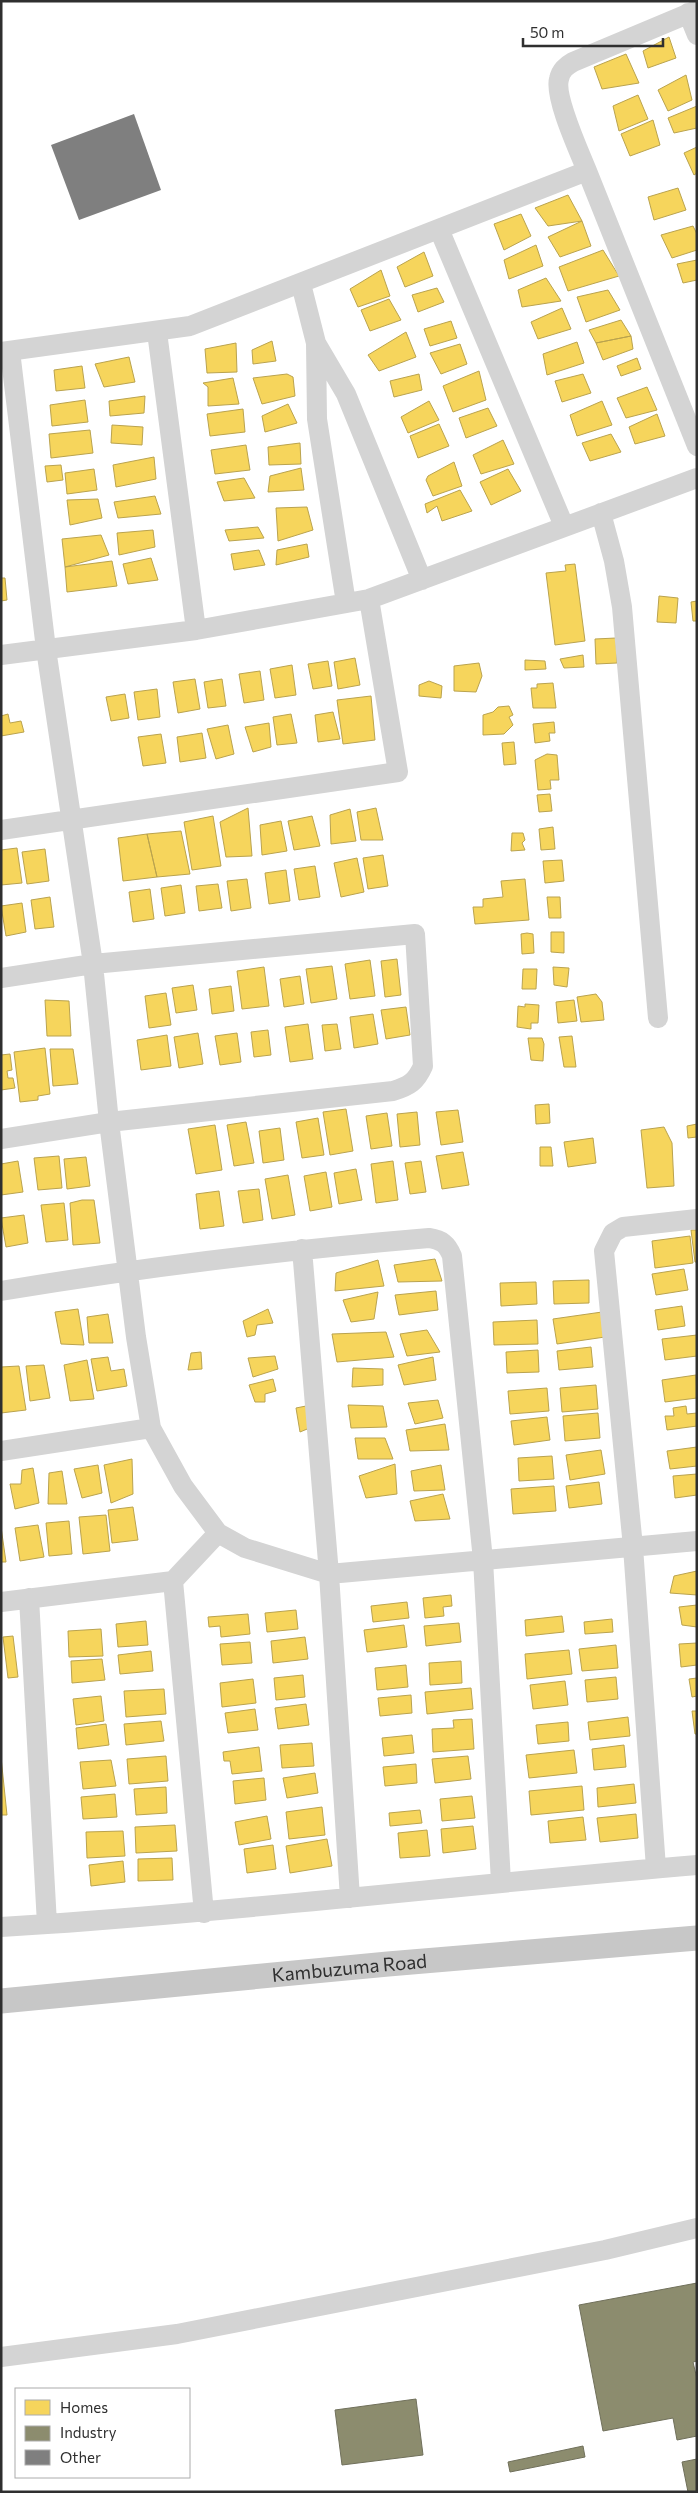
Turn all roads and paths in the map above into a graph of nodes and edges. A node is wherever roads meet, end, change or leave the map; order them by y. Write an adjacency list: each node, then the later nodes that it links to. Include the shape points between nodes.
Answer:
1 (692, 12): 2 (street); 3 (street, via 573,62 561,73 559,94)
2 (697, 35)
3 (587, 171): 4 (street); 9 (street)
4 (439, 229): 5 (street); 12 (street)
5 (301, 284): 6 (street, via 190,326); 7 (street)
6 (157, 332): 8 (street); 16 (street)
7 (316, 343): 13 (street, via 346,394); 15 (street, via 317,420)
8 (6, 351): 17 (street)
9 (697, 446)
10 (697, 478): 11 (street)
11 (601, 513): 12 (street); 23 (street, via 622,607)
12 (564, 526): 13 (street)
13 (422, 580): 14 (street)
14 (369, 599): 15 (street); 19 (street, via 398,772)
15 (346, 604): 16 (street)
16 (196, 630): 17 (street)
17 (46, 649): 18 (street); 19 (street)
18 (1, 655)
19 (73, 819): 20 (street); 21 (street)
20 (1, 830)
21 (93, 964): 22 (street); 24 (street); 24 (street, via 416,934 423,1066 417,1080 406,1087)
22 (1, 978)
23 (658, 1018)
24 (108, 1122): 25 (street); 28 (street)
25 (1, 1139)
26 (697, 1219): 34 (street, via 623,1227 613,1232 604,1251)
27 (302, 1249): 28 (street); 35 (street, via 430,1238 441,1239 448,1246 452,1256); 36 (street)
28 (128, 1270): 29 (street); 30 (street)
29 (1, 1290)
30 (151, 1428): 31 (street); 32 (street, via 182,1486)
31 (1, 1451)
32 (218, 1533): 36 (street, via 244,1548); 37 (street)
33 (697, 1541): 34 (street)
34 (633, 1547): 35 (street); 41 (street)
35 (483, 1560): 36 (street); 42 (street)
36 (329, 1574): 43 (street)
37 (172, 1581): 38 (street); 44 (street)
38 (29, 1598): 39 (street); 45 (street)
39 (1, 1602)
40 (697, 1865): 41 (street)
41 (656, 1868): 42 (street)
42 (501, 1882): 43 (street)
43 (350, 1898): 44 (street)
44 (204, 1913): 45 (street)
45 (47, 1924): 46 (street)
46 (1, 1927)
47 (697, 1938): 48 (main road, Kambuzuma Road)
48 (1, 2001)
49 (697, 2228): 50 (street, via 605,2250 177,2334)
50 (1, 2357)

